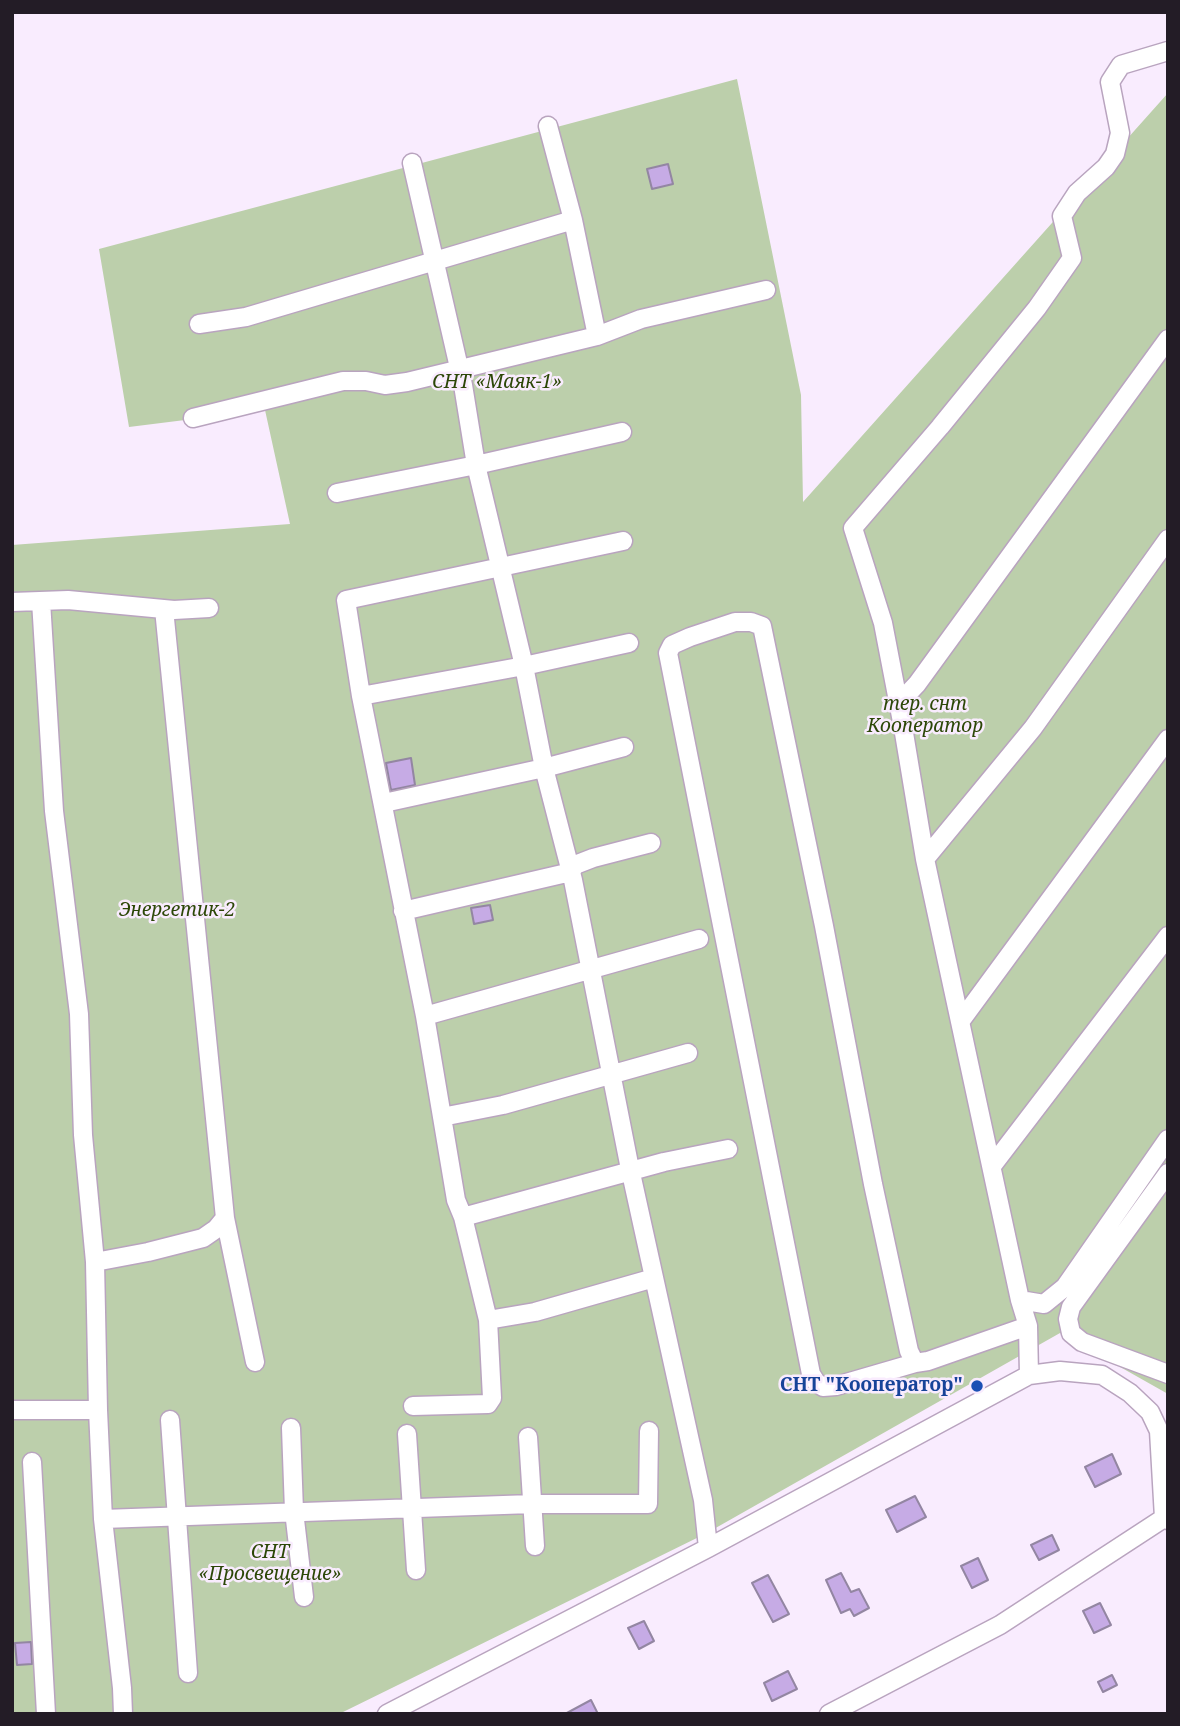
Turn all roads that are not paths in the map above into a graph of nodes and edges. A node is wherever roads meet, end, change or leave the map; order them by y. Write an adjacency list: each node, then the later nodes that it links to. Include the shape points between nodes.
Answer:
1 (1168, 51): 25 (street, via 1121,65 1110,82 1120,133 1106,167 1077,193 1062,216 1072,258 1037,308 853,528 883,623)
2 (548, 126): 4 (street)
3 (412, 163): 5 (street)
4 (573, 220): 5 (street); 8 (street)
5 (434, 261): 7 (street, via 246,317); 10 (street)
6 (766, 290): 8 (street, via 641,319)
7 (199, 324)
8 (597, 336): 10 (street)
9 (1168, 340): 25 (street, via 917,684)
10 (459, 369): 11 (street, via 385,385 343,381); 13 (street)
11 (193, 418)
12 (622, 432): 13 (street)
13 (476, 465): 14 (street); 17 (street)
14 (337, 493)
15 (1168, 539): 31 (street, via 1033,728)
16 (623, 541): 17 (street)
17 (499, 568): 23 (street); 24 (street, via 346,600)
18 (41, 601): 19 (street); 21 (street); 49 (street, via 54,811 79,1014 83,1135)
19 (12, 602)
20 (209, 608): 21 (street)
21 (164, 609): 48 (street)
22 (629, 643): 23 (street)
23 (524, 666): 24 (street); 28 (street)
24 (361, 696): 29 (street)
25 (898, 703): 31 (street)
26 (1168, 739): 38 (street)
27 (624, 747): 28 (street)
28 (544, 768): 29 (street); 32 (street)
29 (384, 803): 33 (street)
30 (651, 843): 32 (street, via 593,858 575,865)
31 (925, 859): 38 (street)
32 (571, 872): 33 (street); 36 (street)
33 (403, 911): 37 (street)
34 (1168, 936): 44 (street)
35 (699, 939): 36 (street)
36 (590, 971): 37 (street); 40 (street)
37 (425, 1016): 41 (street)
38 (960, 1022): 44 (street)
39 (688, 1053): 40 (street)
40 (612, 1074): 41 (street, via 503,1105); 45 (street)
41 (442, 1116): 47 (street)
42 (1168, 1139): 51 (street, via 1065,1287 1044,1304)
43 (728, 1149): 45 (street)
44 (992, 1166): 51 (street)
45 (631, 1173): 47 (street); 50 (street)
46 (1168, 1173): 56 (street, via 1071,1307 1068,1319 1071,1333 1082,1342)
47 (463, 1217): 52 (street)
48 (225, 1218): 49 (street, via 204,1238); 54 (street)
49 (95, 1262): 60 (street)
50 (654, 1278): 52 (street, via 535,1312); 75 (street, via 703,1500)
51 (1020, 1300): 53 (street)
52 (488, 1320): 58 (street, via 492,1398 488,1404)
53 (1028, 1326): 55 (street); 57 (street)
54 (255, 1362)
55 (915, 1363): 55 (street, via 873,1184 762,626 735,622 690,636 667,653 811,1374 823,1387)
56 (1168, 1374)
57 (1029, 1375): 63 (street, via 1060,1371 1102,1375 1130,1393); 75 (street)
58 (413, 1406)
59 (12, 1410): 60 (street)
60 (98, 1410): 72 (street)
61 (170, 1420): 71 (street)
62 (291, 1428): 70 (street)
63 (1163, 1429): 73 (street)
64 (649, 1431): 68 (street, via 648,1504)
65 (407, 1434): 69 (street)
66 (528, 1437): 68 (street)
67 (32, 1462): 79 (street)
68 (533, 1504): 69 (street); 74 (street)
69 (412, 1508): 70 (street); 76 (street)
70 (294, 1511): 71 (street); 77 (street)
71 (177, 1517): 72 (street); 78 (street)
72 (103, 1519): 80 (street)
73 (1166, 1519): 82 (street, via 1000,1625)
74 (535, 1546)
75 (708, 1548): 81 (street)
76 (416, 1570)
77 (304, 1597)
78 (188, 1672)
79 (46, 1714)
80 (122, 1714)
81 (387, 1714)
82 (829, 1714)

